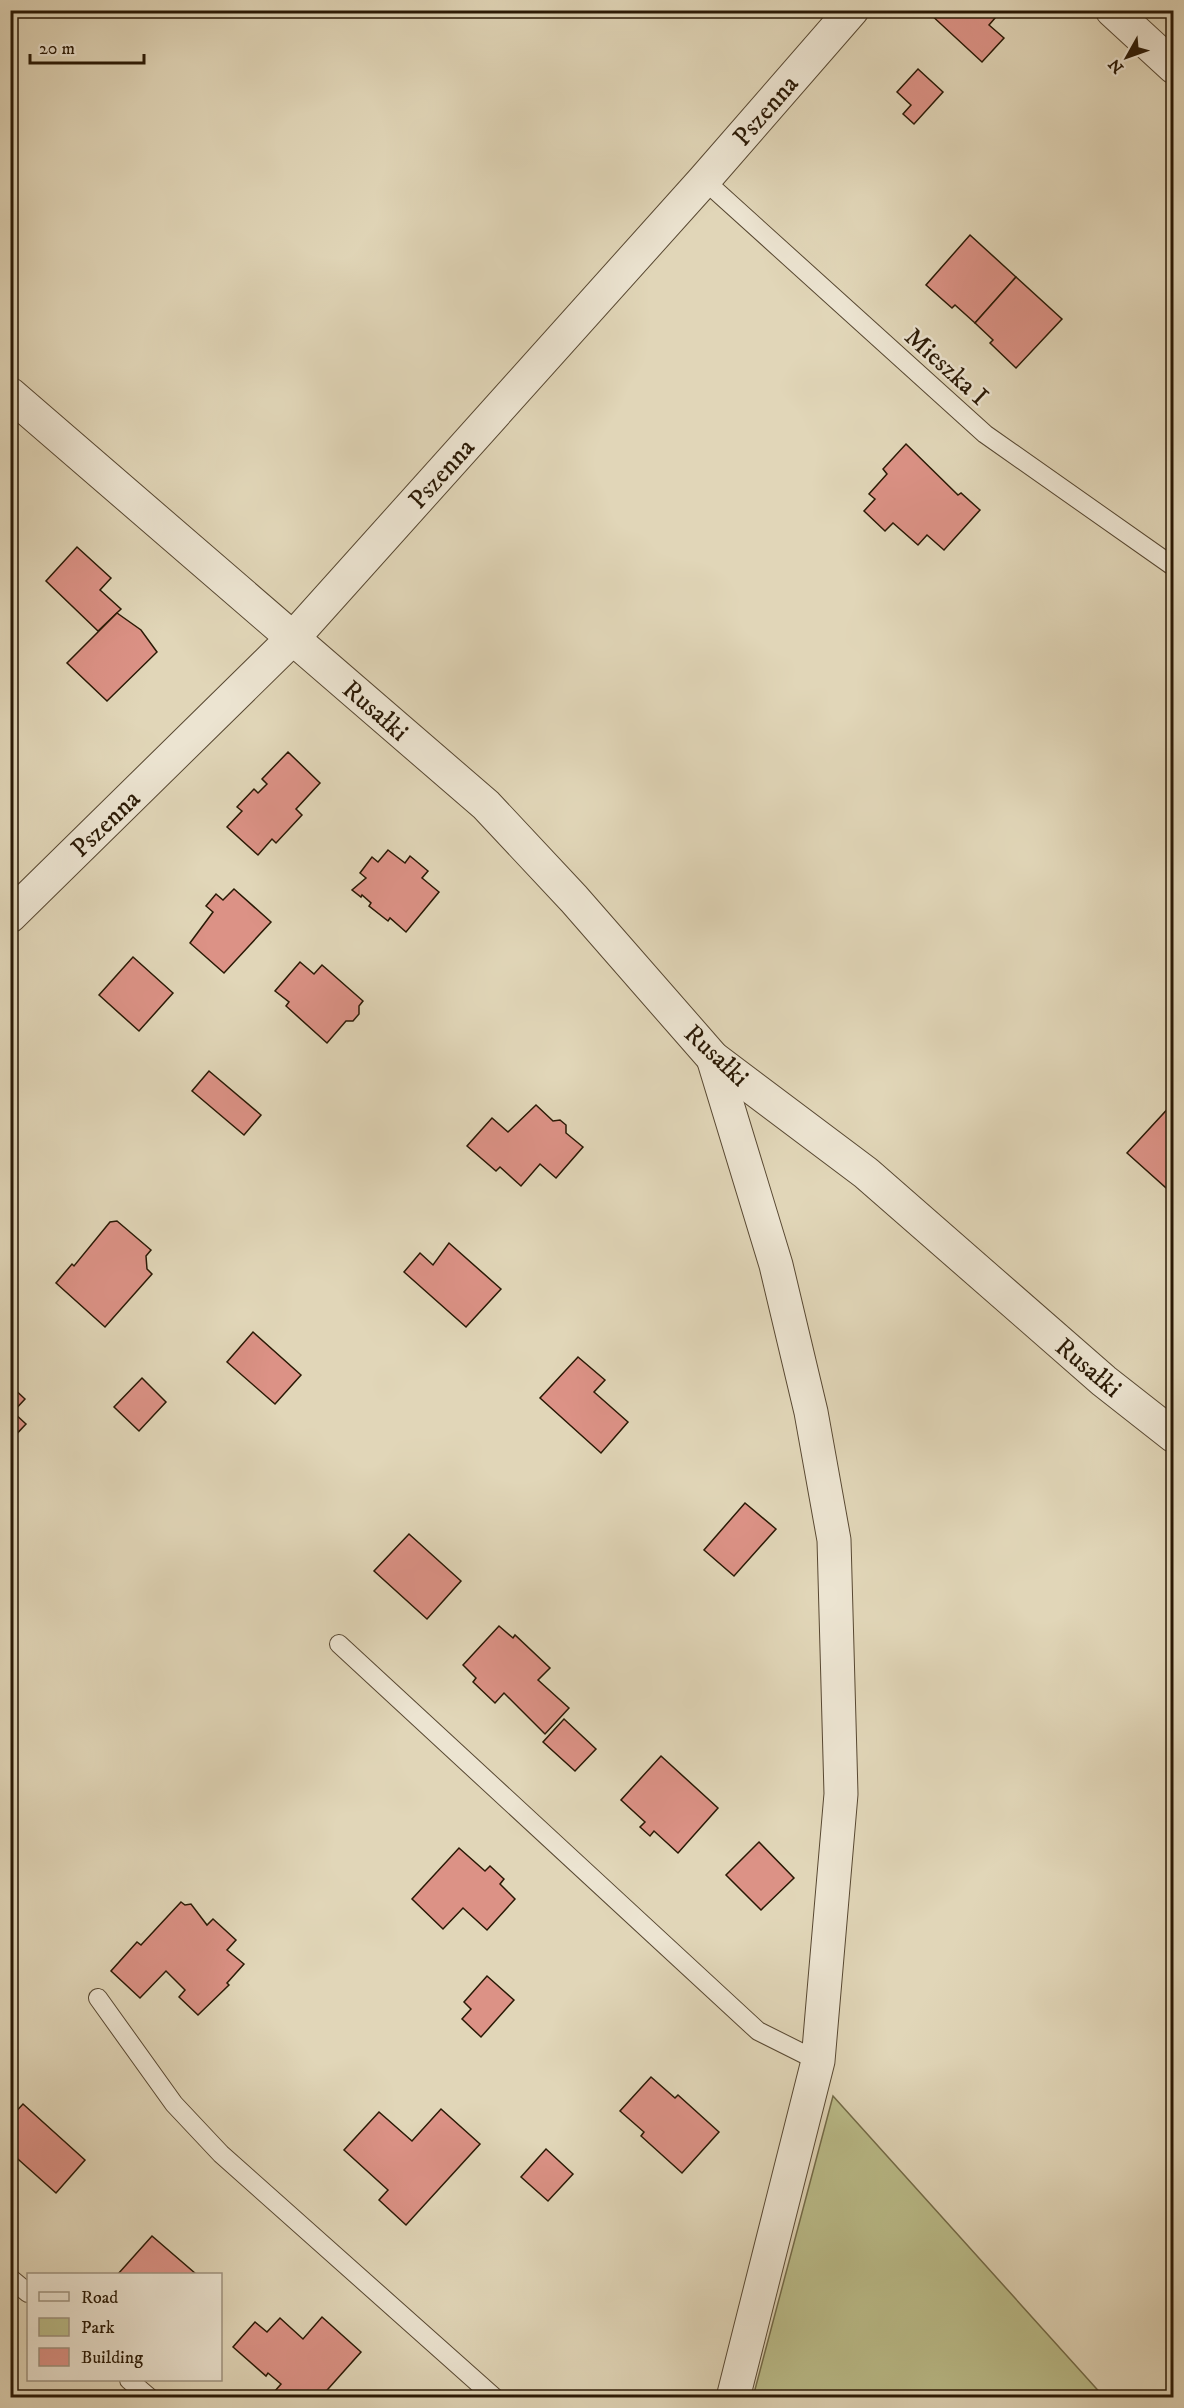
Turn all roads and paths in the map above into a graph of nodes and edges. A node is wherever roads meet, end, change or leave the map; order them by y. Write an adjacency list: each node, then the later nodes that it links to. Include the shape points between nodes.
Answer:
1 (852, 10): 4 (street, Pszenna)
2 (1112, 10): 3 (street)
3 (1173, 67)
4 (704, 180): 6 (lane, Mieszka I, via 985,434); 7 (street, Pszenna)
5 (10, 394): 7 (street, Rusałki)
6 (1173, 567)
7 (293, 638): 8 (street, Pszenna); 9 (street, Rusałki, via 486,805)
8 (10, 916)
9 (713, 1058): 10 (street, Rusałki, via 866,1173 1104,1381); 13 (street, via 776,1266 811,1412 834,1540 841,1794)
10 (1173, 1436)
11 (339, 1644): 13 (lane, via 758,2031)
12 (98, 1998): 18 (lane, via 174,2104 220,2154)
13 (818, 2061): 19 (street)
14 (10, 2278): 15 (lane)
15 (27, 2292)
16 (131, 2381): 17 (lane)
17 (150, 2397)
18 (495, 2397)
19 (733, 2397)

